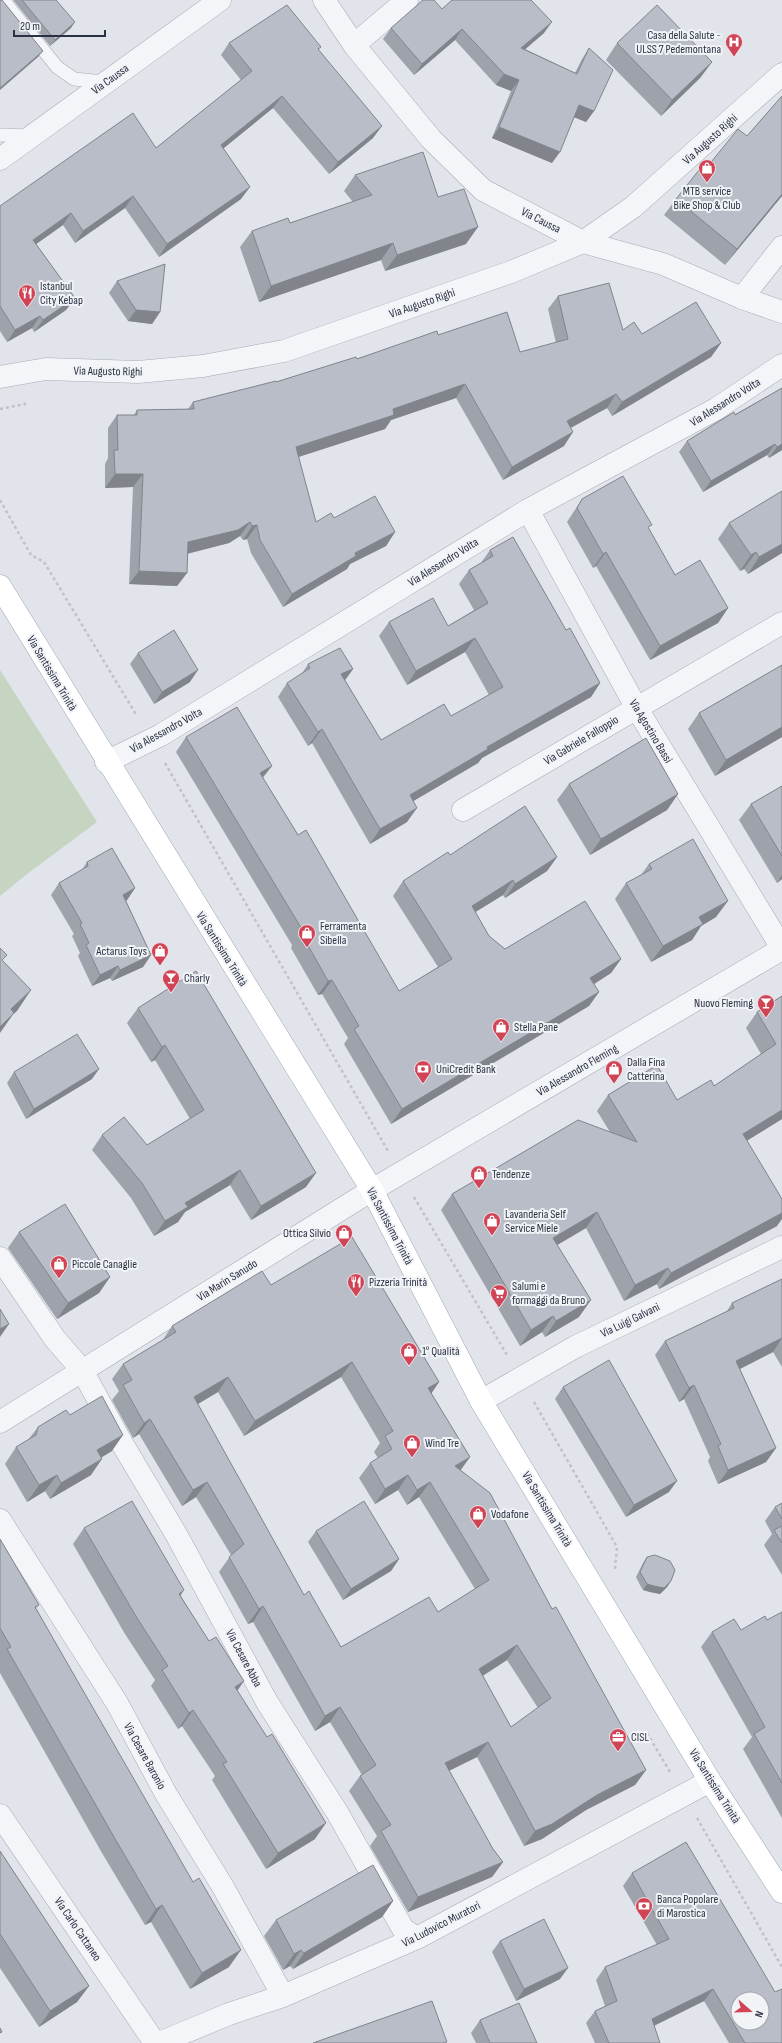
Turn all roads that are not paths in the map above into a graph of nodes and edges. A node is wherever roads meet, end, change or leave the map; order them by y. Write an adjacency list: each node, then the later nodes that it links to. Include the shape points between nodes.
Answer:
1 (3, 0): 7 (lane, via 57,67 74,79)
2 (220, 0): 7 (street, Via Caussa)
3 (324, 0): 5 (street, Via Caussa)
4 (407, 0): 5 (street)
5 (354, 45): 11 (street, Via Caussa, via 431,139 483,190)
6 (782, 74): 11 (street, Via Augusto Righi, via 633,207)
7 (104, 82): 9 (street, Via Caussa)
8 (0, 135): 9 (lane)
9 (31, 136): 10 (street, Via Caussa)
10 (0, 159)
11 (583, 242): 13 (street, Via Caussa, via 663,264); 16 (street, Via Augusto Righi, via 511,272 284,351 203,366 138,372 46,369)
12 (782, 247): 13 (street)
13 (742, 298): 14 (street, Via Caussa)
14 (782, 312)
15 (782, 365): 17 (street, Via Alessandro Volta, via 716,410)
16 (0, 377)
17 (528, 510): 20 (street, Via Agostino Bassi); 21 (street, Via Alessandro Volta, via 174,727)
18 (0, 586): 21 (main road, Via Santissima Trinità)
19 (782, 623): 20 (street, Via Gabriele Falloppio)
20 (636, 707): 22 (street, Via Gabriele Falloppio); 23 (street, Via Agostino Bassi)
21 (106, 762): 24 (main road, Via Santissima Trinità)
22 (463, 810)
23 (782, 949): 24 (street, Via Alessandro Fleming)
24 (372, 1190): 27 (street, Via Marin Sanudo); 28 (main road, Via Santissima Trinità)
25 (782, 1246): 28 (street, Via Luigi Galvani, via 575,1347)
26 (0, 1258): 27 (street, via 55,1340)
27 (82, 1370): 29 (street, Via Marin Sanudo); 34 (street, Via Cesare Abba, via 176,1534 267,1702 337,1812 403,1929)
28 (481, 1401): 31 (main road, Via Santissima Trinità)
29 (0, 1422)
30 (0, 1520): 35 (street, Via Cesare Baronio, via 116,1703)
31 (710, 1781): 33 (main road, Via Santissima Trinità); 34 (street, Via Ludovico Muratori)
32 (2, 1823): 36 (street, Via Carlo Cattaneo)
33 (782, 1892)
34 (417, 1938): 35 (street, Via Ludovico Muratori)
35 (283, 1996): 37 (street, Via Ludovico Muratori, via 229,2014)
36 (155, 2043)
37 (159, 2043)

